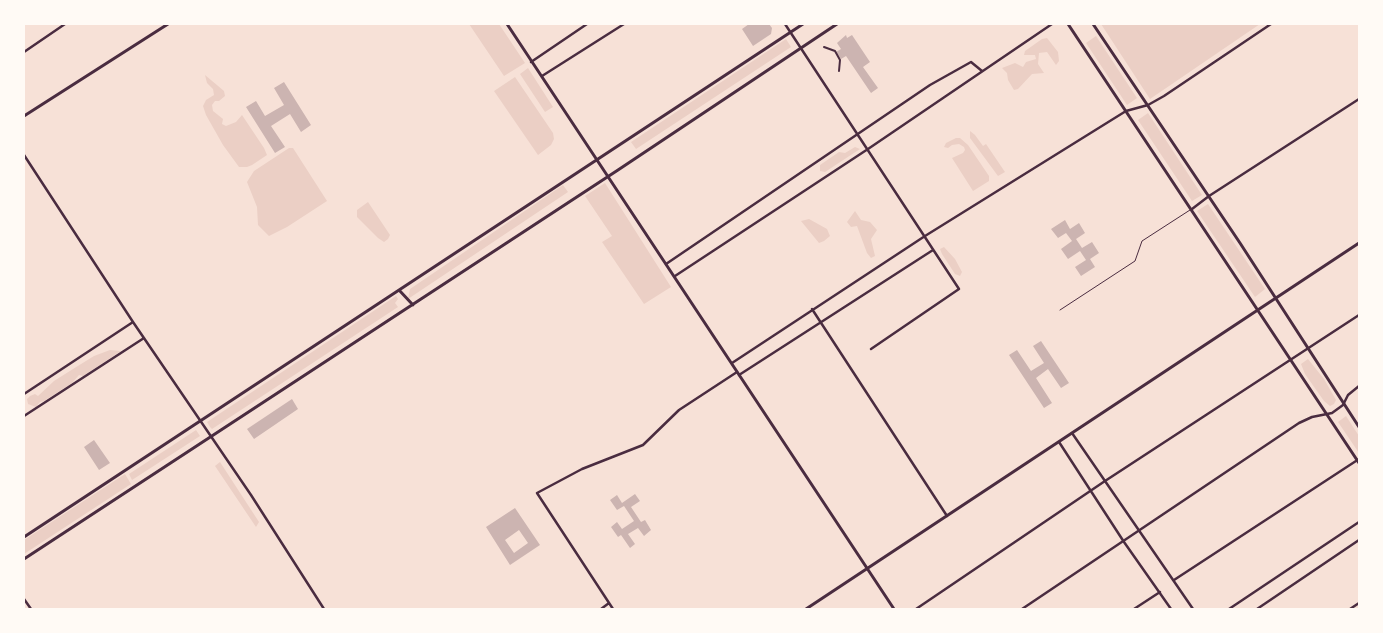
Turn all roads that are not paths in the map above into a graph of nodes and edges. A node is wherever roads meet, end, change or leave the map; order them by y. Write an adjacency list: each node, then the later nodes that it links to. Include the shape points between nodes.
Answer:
1 (65, 24): 16 (street)
2 (168, 24): 24 (street)
3 (507, 24): 17 (street)
4 (587, 24): 17 (street)
5 (624, 24): 20 (street)
6 (785, 24): 13 (street)
7 (803, 24): 13 (street)
8 (837, 24): 15 (street)
9 (1052, 24): 19 (street)
10 (1068, 24): 23 (street)
11 (1094, 24): 22 (street)
12 (1271, 24): 22 (street)
13 (790, 32): 15 (street); 28 (street)
14 (824, 47): 18 (street, via 835,51 840,60)
15 (801, 48): 25 (street); 29 (street)
16 (24, 52)
17 (531, 62): 20 (street)
18 (839, 71)
19 (982, 71): 25 (street, via 971,62); 26 (street)
20 (541, 77): 28 (street)
21 (1359, 99): 30 (street)
22 (1148, 105): 23 (street); 30 (street)
23 (1126, 111): 31 (street); 32 (street)
24 (24, 116)
25 (857, 133): 26 (street); 35 (street)
26 (868, 149): 32 (street); 36 (street)
27 (24, 155): 44 (street)
28 (596, 160): 29 (street); 37 (street)
29 (608, 177): 35 (street); 39 (street)
30 (1208, 196): 31 (street); 38 (street)
31 (1192, 209): 40 (street); 42 (lane, via 1142,241 1135,261)
32 (925, 236): 34 (street); 41 (street)
33 (1359, 243): 38 (street)
34 (934, 250): 45 (street); 47 (street, via 960,289)
35 (666, 264): 36 (street)
36 (675, 276): 50 (street)
37 (399, 290): 39 (street); 57 (street)
38 (1275, 297): 40 (street); 48 (street)
39 (413, 305): 60 (street)
40 (1258, 308): 49 (street); 59 (street)
41 (812, 309): 45 (street); 50 (street)
42 (1060, 310)
43 (1359, 315): 48 (street)
44 (133, 322): 46 (street); 53 (street)
45 (820, 322): 51 (street); 65 (street)
46 (144, 338): 56 (street); 57 (street)
47 (871, 349)
48 (1308, 349): 49 (street); 54 (street)
49 (1292, 360): 55 (street); 63 (street)
50 (732, 362): 51 (street)
51 (739, 373): 72 (street); 76 (street, via 679,410 643,445 582,469 537,493)
52 (1359, 386): 54 (street, via 1348,394)
53 (24, 394)
54 (1344, 404): 55 (street); 58 (street)
55 (1328, 415): 62 (street); 67 (street, via 1312,417 1300,423)
56 (24, 416)
57 (201, 421): 60 (street); 68 (street)
58 (1359, 427)
59 (1072, 433): 61 (street); 63 (street)
60 (212, 436): 71 (street); 79 (street)
61 (1059, 442): 64 (street); 65 (street)
62 (1358, 460): 73 (street)
63 (1104, 481): 64 (street); 67 (street)
64 (1091, 491): 70 (street); 84 (street)
65 (947, 516): 72 (street)
66 (1359, 522): 89 (street)
67 (1139, 532): 70 (street); 73 (street)
68 (24, 537)
69 (1359, 540): 90 (street)
70 (1124, 542): 74 (street); 85 (street)
71 (24, 559)
72 (867, 568): 82 (street); 83 (street)
73 (1174, 580): 88 (street)
74 (1160, 592): 86 (street); 87 (street)
75 (24, 599): 78 (street)
76 (609, 603): 80 (street); 81 (street)
77 (1359, 603): 91 (street)
78 (31, 609)
79 (324, 609)
80 (601, 609)
81 (613, 609)
82 (806, 609)
83 (894, 609)
84 (916, 609)
85 (1022, 609)
86 (1134, 609)
87 (1171, 609)
88 (1193, 609)
89 (1229, 609)
90 (1256, 609)
91 (1350, 609)

